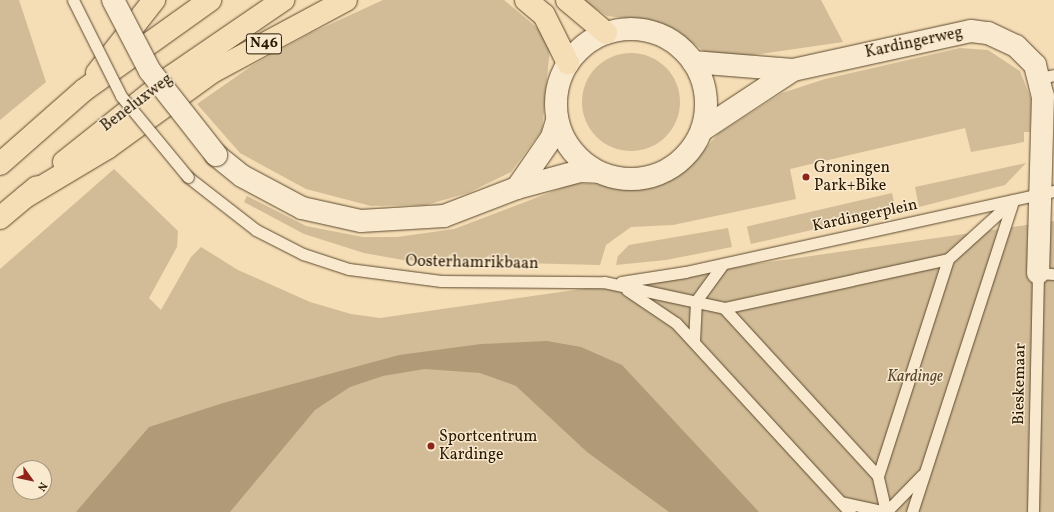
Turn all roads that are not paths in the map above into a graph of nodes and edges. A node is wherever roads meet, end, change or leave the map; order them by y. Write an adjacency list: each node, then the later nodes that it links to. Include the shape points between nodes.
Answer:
1 (73, 0): 27 (lane, Oosterhamrikbaan, bridge, via 121,96 188,178 256,230 303,254 349,269 441,281)
2 (113, 0): 19 (street, bridge, via 150,71 216,155 242,176 302,208 361,221 444,216)
3 (154, 0): 14 (highway)
4 (210, 0): 14 (highway)
5 (282, 0): 21 (highway, Beneluxweg / N46, via 96,134)
6 (346, 0): 21 (highway, N46, via 212,72 107,148)
7 (526, 0): 11 (highway, via 544,15)
8 (567, 0): 9 (highway)
9 (606, 33): 10 (street, via 638,29 655,33 682,49); 11 (street, via 584,44)
10 (693, 62): 12 (street, Kardingerweg); 16 (street, via 706,95)
11 (568, 63): 15 (street, via 559,81)
12 (793, 70): 13 (street, Kardingerweg, via 971,32 988,33 1016,46); 16 (street, Kardingerweg)
13 (1047, 76): 20 (street, Kardingerweg, via 1045,113)
14 (84, 90): 17 (highway)
15 (557, 121): 18 (street, via 571,151); 19 (street, via 552,137)
16 (702, 130): 18 (street, via 682,160 661,173 632,180)
17 (0, 164)
18 (597, 172): 19 (street, via 580,171)
19 (517, 188)
20 (1048, 193): 22 (lane, Kardingerplein); 26 (street, Kardingerweg)
21 (25, 197): 23 (highway, Beneluxweg / N46)
22 (1013, 200): 24 (lane); 25 (lane, Kardingerplein); 31 (lane)
23 (0, 218)
24 (948, 259): 29 (lane); 32 (lane)
25 (723, 264): 27 (lane, Kardingerplein); 28 (lane)
26 (1046, 273): 37 (lane, Bieskemaar)
27 (612, 283): 28 (lane); 30 (lane, via 656,307)
28 (696, 301): 29 (lane); 30 (lane)
29 (724, 308): 32 (lane)
30 (694, 341): 33 (lane)
31 (924, 474): 32 (lane, via 886,512); 36 (lane)
32 (878, 476)
33 (841, 502): 34 (lane); 35 (lane)
34 (850, 512)
35 (886, 512)
36 (912, 512)
37 (1033, 512)

